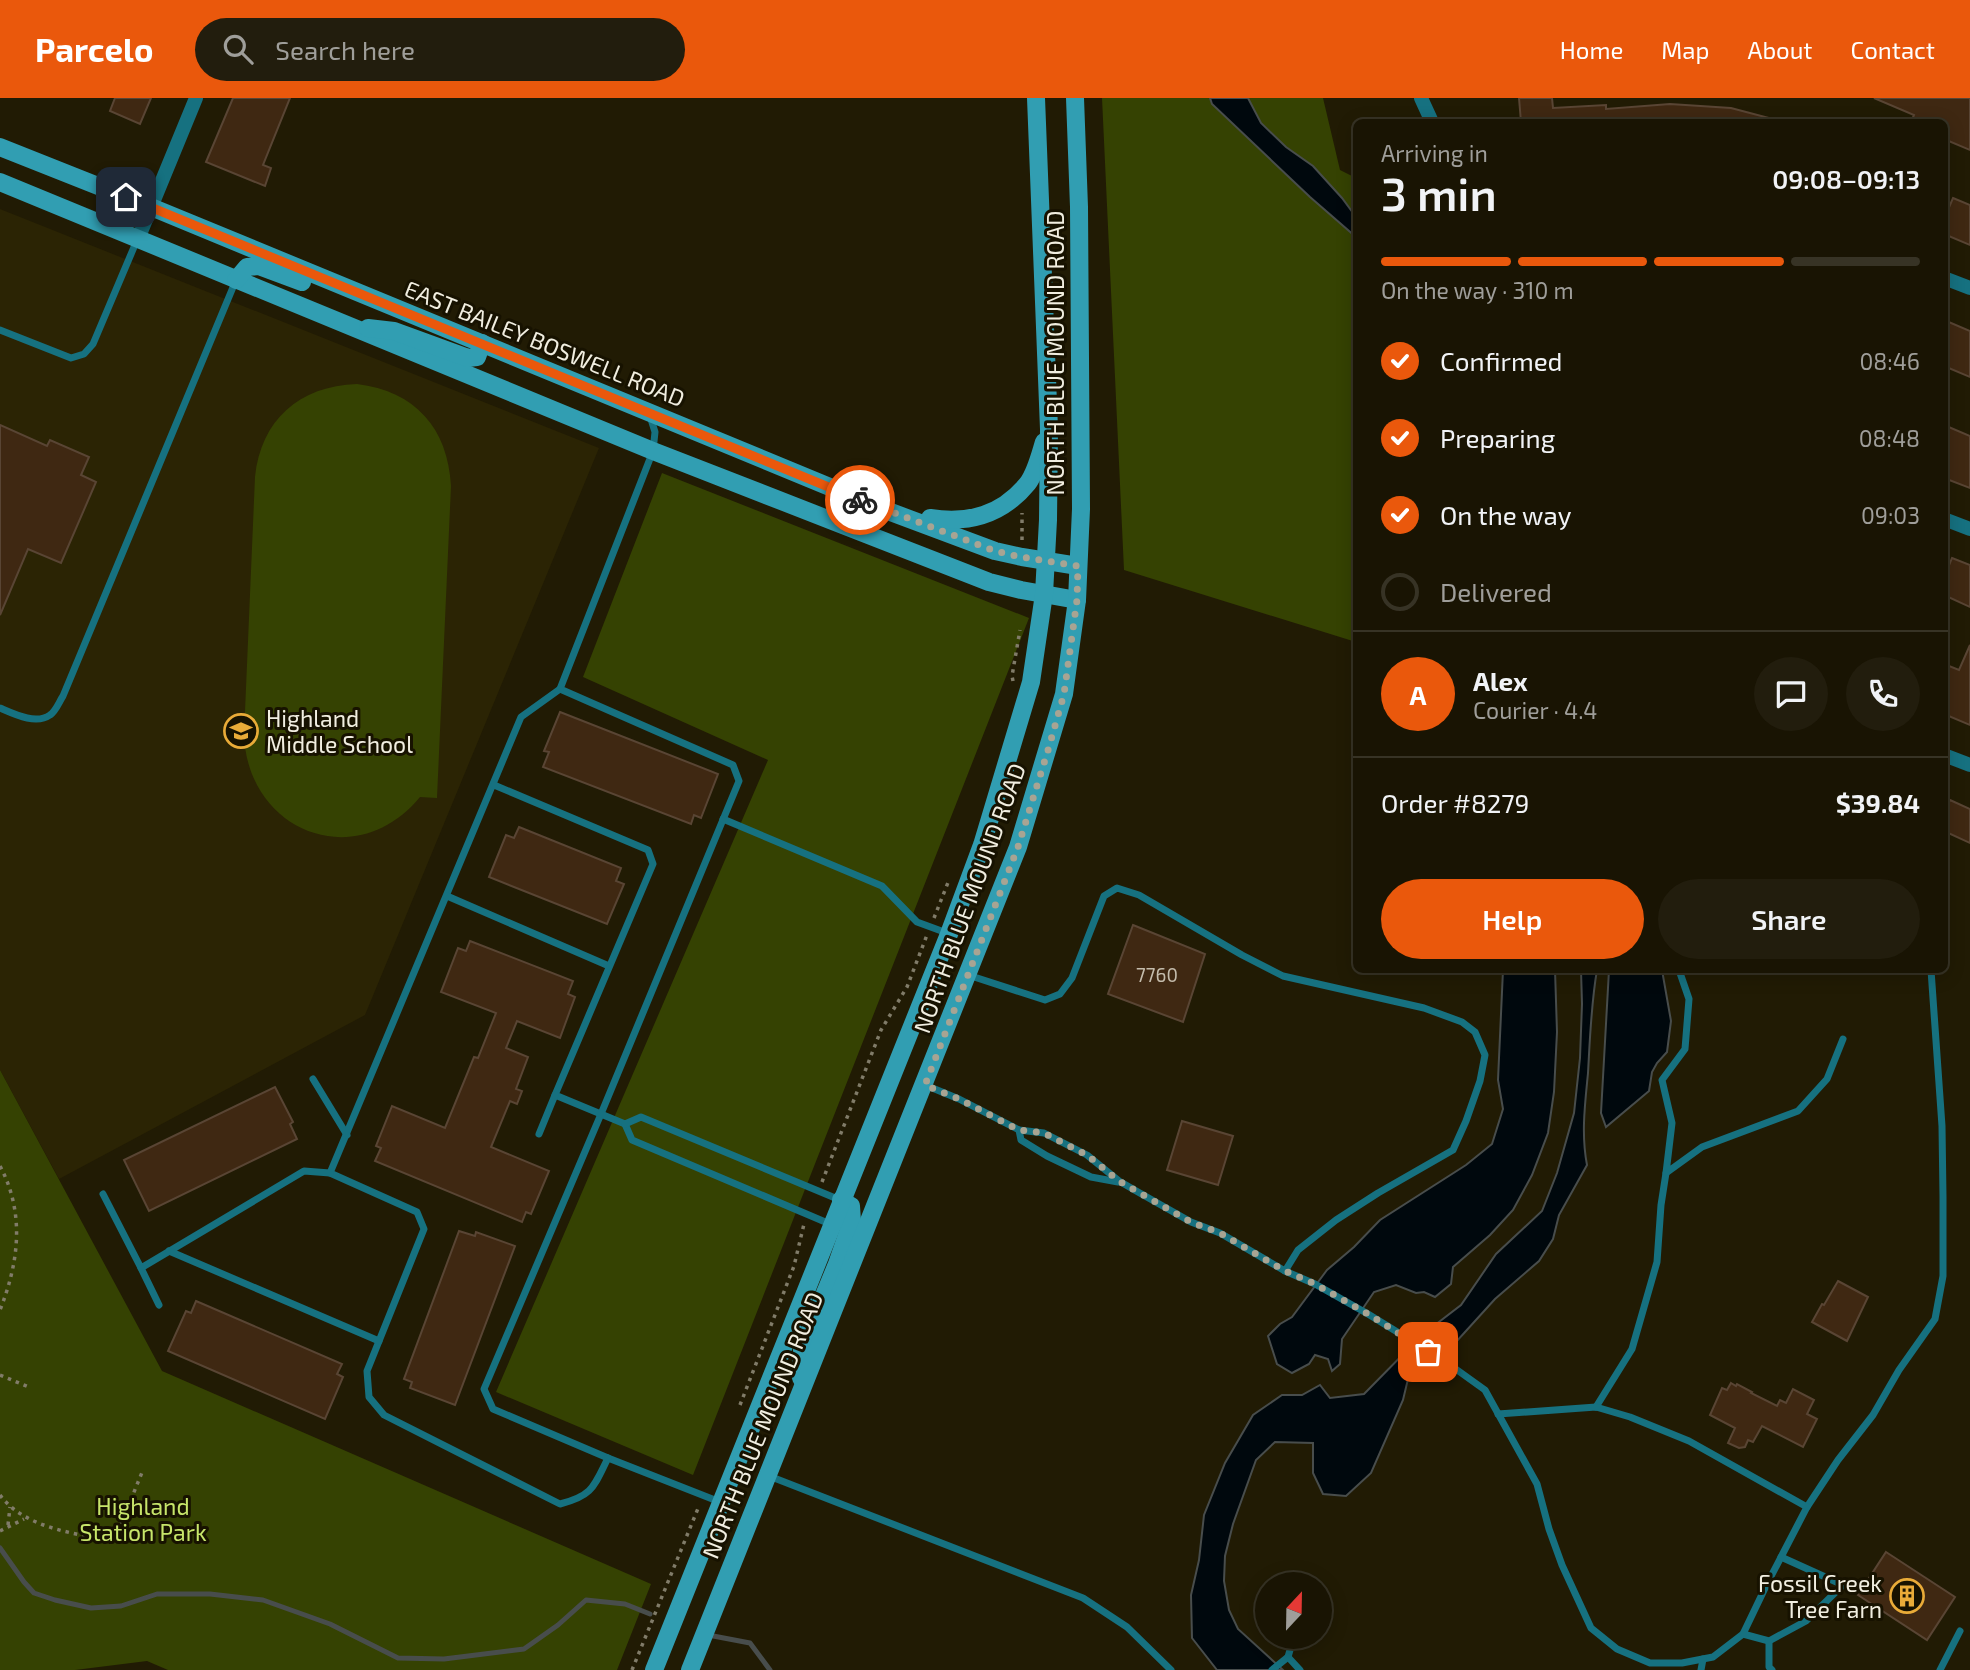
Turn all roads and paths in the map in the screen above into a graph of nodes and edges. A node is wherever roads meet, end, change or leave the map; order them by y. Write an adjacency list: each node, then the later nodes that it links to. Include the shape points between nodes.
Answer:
1 (196, 98): 8 (street)
2 (1035, 98): 18 (main road, NORTH BLUE MOUND ROAD)
3 (1076, 98): 26 (main road, NORTH BLUE MOUND ROAD)
4 (1421, 99): 5 (street)
5 (1431, 119)
6 (0, 146): 8 (main road, EAST BAILEY BOSWELL ROAD)
7 (0, 182): 9 (main road)
8 (151, 207): 9 (street); 13 (main road, EAST BAILEY BOSWELL ROAD)
9 (138, 239): 10 (main road); 15 (lane, via 93,344 84,354 71,358)
10 (236, 280): 13 (main road, via 247,267 259,266 330,293); 14 (main road); 32 (lane, via 63,696 47,717 33,719)
11 (1948, 280): 12 (street)
12 (1970, 288)
13 (356, 291): 16 (main road, EAST BAILEY BOSWELL ROAD)
14 (347, 326): 16 (main road, via 394,331 468,358 477,357); 19 (main road)
15 (0, 330)
16 (482, 343): 17 (main road, EAST BAILEY BOSWELL ROAD)
17 (649, 412): 19 (lane, via 655,432); 21 (main road, EAST BAILEY BOSWELL ROAD)
18 (1049, 429): 21 (main road, NORTH BLUE MOUND ROAD, via 1029,481 994,511 951,522); 25 (main road, NORTH BLUE MOUND ROAD)
19 (653, 451): 27 (main road, via 989,582); 30 (lane)
20 (1022, 510): 24 (path)
21 (888, 512): 25 (main road, EAST BAILEY BOSWELL ROAD, via 995,551)
22 (1948, 521): 23 (street)
23 (1970, 529)
24 (1022, 542)
25 (1046, 562): 26 (main road, EAST BAILEY BOSWELL ROAD); 27 (main road, NORTH BLUE MOUND ROAD)
26 (1078, 566): 28 (main road, NORTH BLUE MOUND ROAD)
27 (1044, 594): 28 (main road); 40 (main road, NORTH BLUE MOUND ROAD, via 1031,682 982,845)
28 (1077, 600): 44 (main road, NORTH BLUE MOUND ROAD, via 1064,694 1049,747 1018,847)
29 (1020, 624): 31 (path)
30 (560, 689): 35 (lane, via 522,717); 36 (lane, via 733,765 738,781)
31 (1014, 692)
32 (0, 708)
33 (1948, 757): 34 (street)
34 (1970, 765)
35 (494, 785): 38 (lane); 41 (lane, via 649,850 653,864)
36 (723, 819): 39 (lane, via 881,886 917,922); 49 (lane)
37 (949, 880): 39 (path)
38 (447, 896): 41 (lane); 52 (lane)
39 (930, 927): 40 (lane); 58 (path, via 907,987 881,1030)
40 (949, 934): 60 (main road, NORTH BLUE MOUND ROAD)
41 (608, 966): 48 (lane)
42 (1680, 973): 56 (lane, via 1689,999 1685,1049 1662,1080 1672,1123)
43 (1931, 973): 81 (lane, via 1943,1197 1942,1276 1935,1319)
44 (968, 975): 47 (main road, NORTH BLUE MOUND ROAD); 65 (lane, via 1045,1000 1060,994 1072,978 1104,896 1117,888 1139,895 1283,976 1424,1007 1475,1032 1485,1055 1480,1081 1453,1150 1336,1220 1298,1250)
45 (1843, 1039): 56 (lane, via 1827,1079 1798,1111 1702,1147)
46 (313, 1079): 52 (lane)
47 (925, 1085): 51 (lane); 71 (main road, NORTH BLUE MOUND ROAD)
48 (555, 1096): 49 (lane); 53 (lane)
49 (601, 1114): 50 (lane); 75 (lane, via 484,1389 493,1409)
50 (625, 1124): 58 (lane, via 641,1117); 61 (lane, via 632,1140)
51 (1019, 1130): 57 (lane, via 1044,1133 1087,1155); 57 (lane, via 1021,1140 1046,1156 1091,1177)
52 (347, 1135): 55 (lane)
53 (539, 1135)
54 (0, 1166): 67 (path, via 13,1197 18,1233 15,1264)
55 (330, 1173): 63 (lane, via 304,1171); 68 (lane, via 418,1212 424,1229)
56 (1666, 1173): 72 (lane, via 1657,1262 1632,1349)
57 (1122, 1183): 65 (lane)
58 (818, 1191): 60 (lane)
59 (103, 1194): 64 (lane)
60 (841, 1200): 62 (main road, NORTH BLUE MOUND ROAD); 71 (main road, via 851,1206 852,1221 802,1349)
61 (808, 1215): 62 (lane); 74 (path, via 794,1266)
62 (831, 1224): 79 (main road, NORTH BLUE MOUND ROAD)
63 (169, 1251): 64 (lane); 68 (lane)
64 (141, 1268): 66 (lane)
65 (1285, 1271): 73 (lane, via 1446,1362 1485,1390)
66 (159, 1305)
67 (0, 1310)
68 (379, 1341): 75 (lane, via 367,1371 369,1397 384,1415 560,1504 580,1499 593,1488)
69 (0, 1375): 70 (path)
70 (31, 1388)
71 (801, 1392): 77 (main road, NORTH BLUE MOUND ROAD)
72 (1596, 1407): 73 (lane); 81 (lane, via 1689,1441)
73 (1498, 1414): 91 (lane, via 1537,1484 1562,1565 1591,1628 1617,1649 1650,1663)
74 (735, 1416)
75 (608, 1458): 79 (lane)
76 (143, 1470): 82 (path, via 114,1541)
77 (767, 1475): 94 (main road, NORTH BLUE MOUND ROAD); 95 (lane, via 1083,1598 1127,1627)
78 (0, 1495): 80 (path)
79 (712, 1499): 92 (main road, NORTH BLUE MOUND ROAD, via 687,1587); 93 (path, via 671,1576)
80 (10, 1507): 82 (path); 83 (path)
81 (1807, 1507): 85 (lane)
82 (26, 1518): 83 (path)
83 (8, 1525): 84 (path)
84 (0, 1531)
85 (1781, 1557): 87 (lane); 88 (lane, via 1843,1585 1806,1621)
86 (1960, 1631): 100 (lane)
87 (1743, 1634): 88 (lane); 91 (lane, via 1713,1657)
88 (1769, 1641): 99 (lane)
89 (1290, 1649): 90 (lane)
90 (1288, 1657): 96 (lane); 97 (lane)
91 (1703, 1659): 98 (lane)
92 (654, 1669)
93 (632, 1670)
94 (690, 1670)
95 (1171, 1670)
96 (1272, 1670)
97 (1300, 1670)
98 (1700, 1670)
99 (1772, 1670)
100 (1940, 1670)

